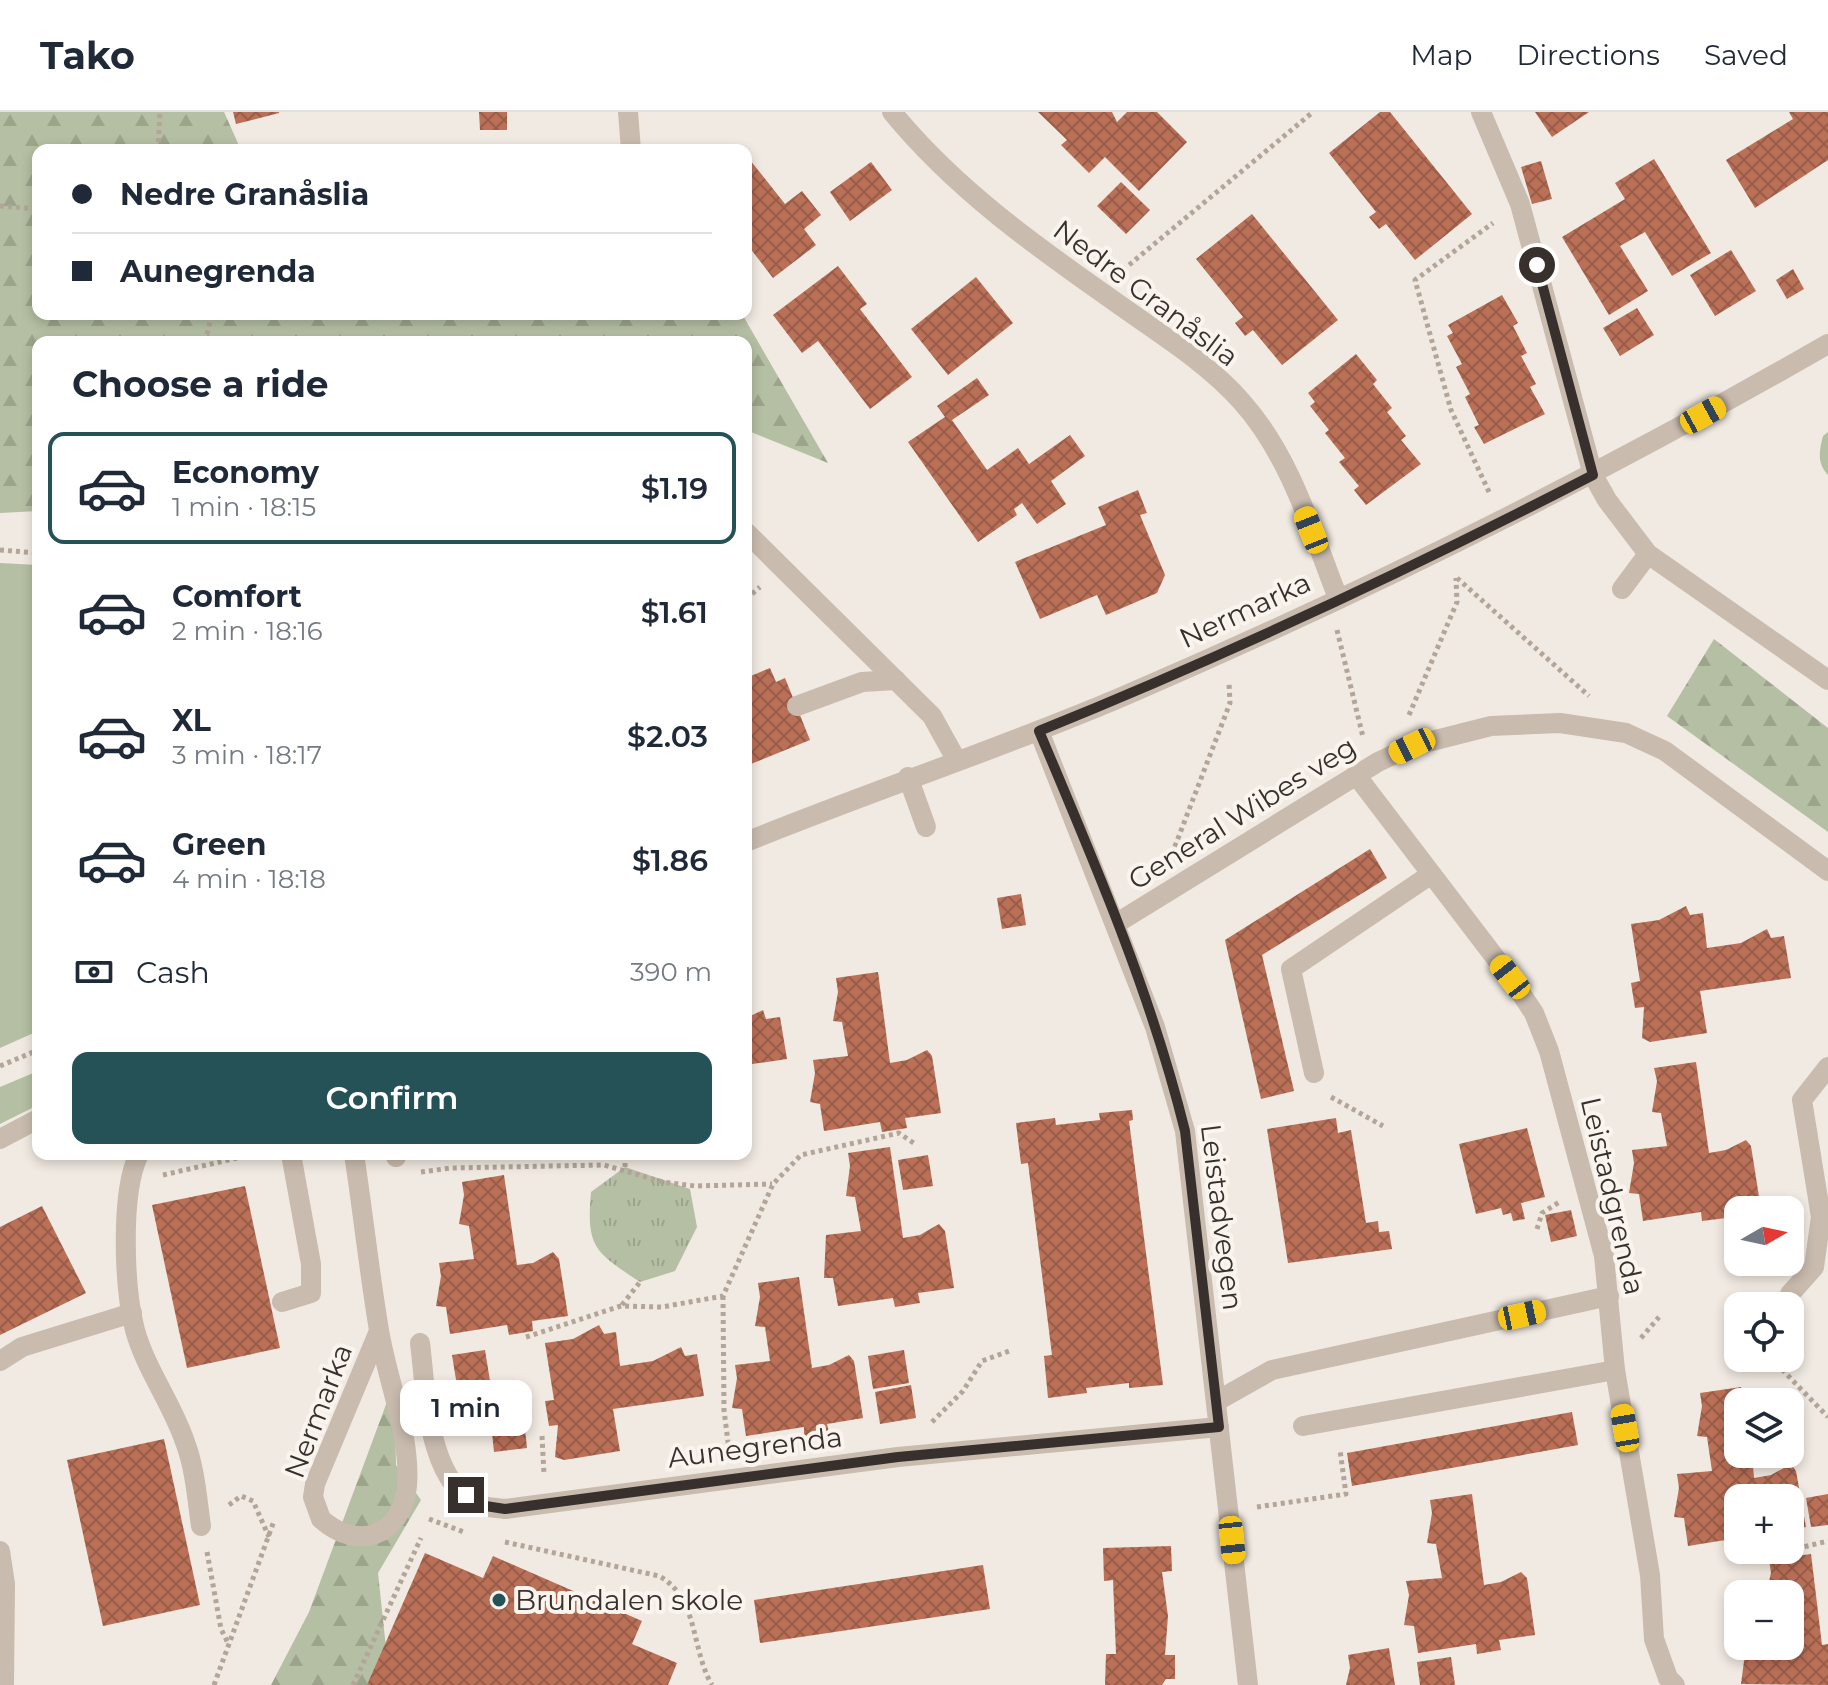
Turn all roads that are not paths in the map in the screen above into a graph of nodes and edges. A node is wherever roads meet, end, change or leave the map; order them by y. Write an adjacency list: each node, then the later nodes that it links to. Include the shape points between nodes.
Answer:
1 (628, 112): 4 (street)
2 (892, 112): 10 (street, Nedre Granåslia, via 1009,227 1194,358 1243,403 1284,461)
3 (1481, 112): 6 (street, via 1520,204)
4 (631, 144)
5 (1828, 344): 6 (street, Nermarka)
6 (1593, 475): 8 (street); 10 (street, Nermarka)
7 (752, 538): 11 (street)
8 (1648, 554): 9 (street); 12 (street)
9 (1622, 589)
10 (1338, 598): 14 (street, Nermarka)
11 (896, 680): 13 (street, via 862,682); 15 (street, via 932,716)
12 (1828, 680)
13 (797, 706)
14 (1039, 731): 15 (street, Nermarka); 22 (street, Leistadvegen)
15 (957, 761): 17 (street, Nermarka)
16 (1356, 775): 20 (street, General Wibes veg, via 1412,746 1491,726 1560,723 1626,733 1665,751); 21 (street, Leistadgrenda); 22 (street, General Wibes veg)
17 (908, 777): 18 (street); 19 (street, Nermarka)
18 (926, 827)
19 (752, 840)
20 (1828, 871)
21 (1430, 875): 24 (street, via 1291,969); 31 (street, Leistadgrenda, via 1534,1013 1584,1175)
22 (1117, 923): 38 (street, Leistadvegen, via 1185,1131)
23 (1828, 1067): 30 (street, via 1802,1100 1821,1217 1814,1267)
24 (1314, 1073)
25 (32, 1122): 26 (street)
26 (0, 1139)
27 (138, 1160): 33 (street, via 129,1197)
28 (292, 1160): 32 (street, via 311,1264 311,1293)
29 (355, 1160): 34 (street, Nermarka)
30 (1792, 1292)
31 (1609, 1296): 37 (street, Leistadgrenda); 38 (street, via 1272,1370)
32 (282, 1302)
33 (132, 1313): 36 (street, via 22,1347); 41 (street, via 149,1366 186,1444)
34 (379, 1331): 34 (street, Nermarka, via 407,1482 403,1505 383,1533 356,1538 321,1519 313,1497)
35 (420, 1343): 40 (street, Aunegrenda, via 438,1458 453,1485 479,1505 505,1509 898,1457)
36 (0, 1361)
37 (1615, 1370): 39 (street); 45 (street, Leistadgrenda, via 1650,1575 1654,1639)
38 (1217, 1401): 40 (street, Leistadvegen)
39 (1303, 1426)
40 (1219, 1427): 44 (street, Leistadvegen)
41 (201, 1526)
42 (0, 1551): 43 (street, via 5,1584)
43 (4, 1685)
44 (1248, 1685)
45 (1675, 1685)

